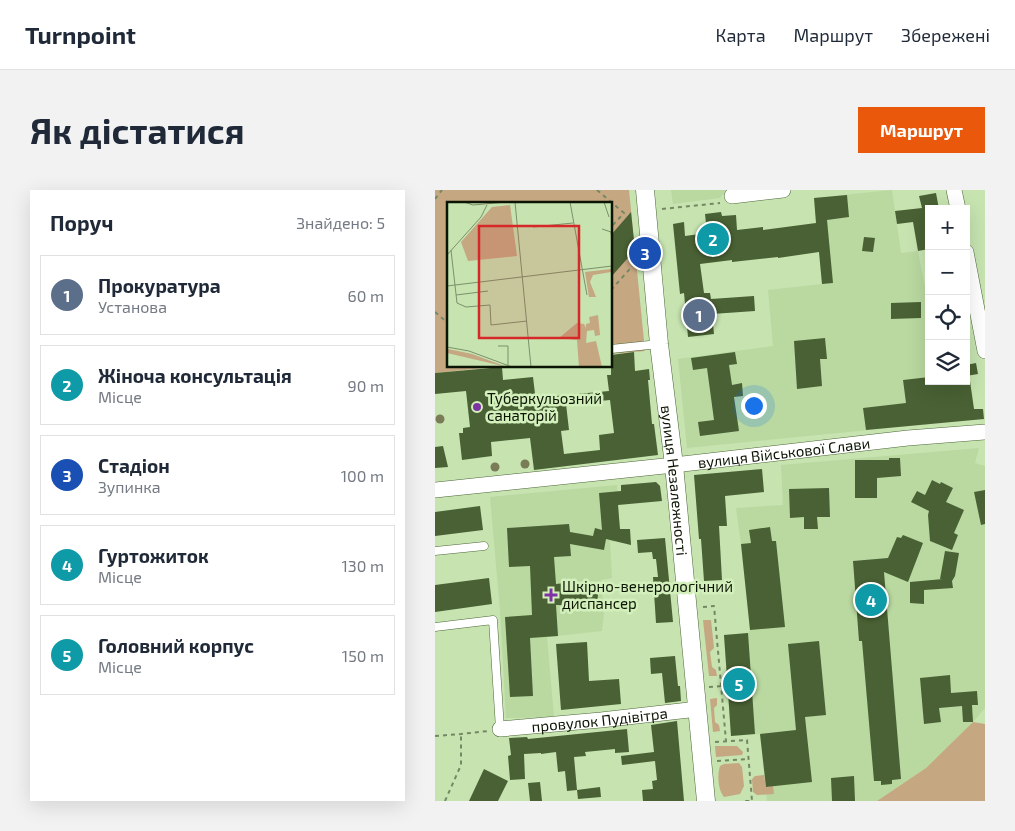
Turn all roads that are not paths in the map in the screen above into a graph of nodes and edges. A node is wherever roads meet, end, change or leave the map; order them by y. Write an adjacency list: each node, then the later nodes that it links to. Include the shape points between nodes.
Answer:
1 (645, 190): 7 (street, вулиця Незалежності)
2 (783, 190): 4 (street)
3 (954, 190): 5 (street)
4 (732, 196)
5 (957, 205)
6 (970, 273): 9 (street)
7 (659, 344): 8 (lane); 11 (street, вулиця Незалежності)
8 (613, 349)
9 (985, 351)
10 (985, 432): 11 (street, вулиця Військової Слави)
11 (674, 465): 12 (street, вулиця Військової Слави); 16 (street, вулиця Незалежності)
12 (435, 490)
13 (484, 546): 14 (lane)
14 (435, 551)
15 (435, 627): 17 (lane, via 493,620)
16 (698, 709): 17 (street, провулок Пудівітра); 18 (street, вулиця Незалежності)
17 (500, 729)
18 (706, 801)

